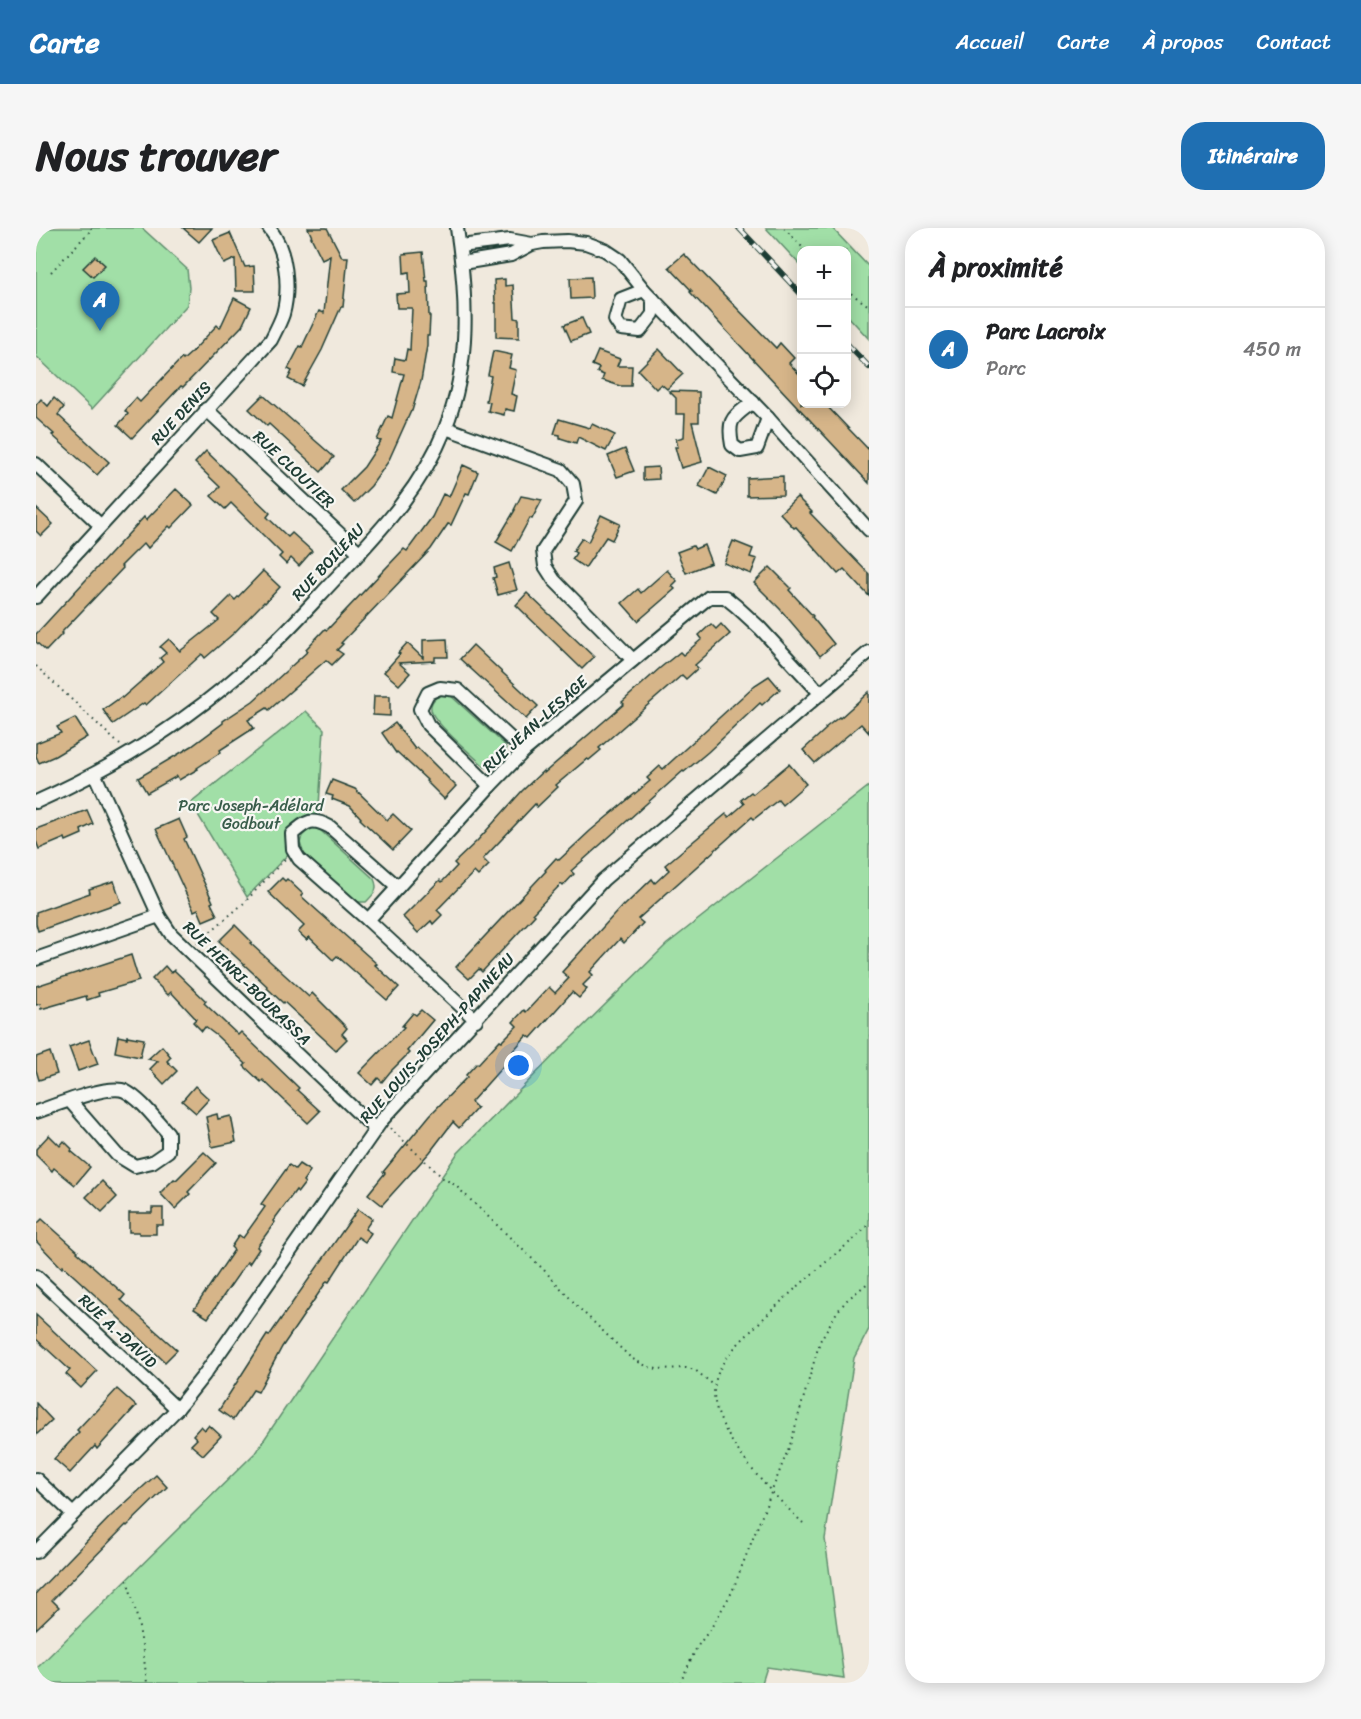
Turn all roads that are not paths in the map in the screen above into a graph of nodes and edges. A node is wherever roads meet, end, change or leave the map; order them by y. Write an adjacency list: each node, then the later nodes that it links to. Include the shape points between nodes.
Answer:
1 (269, 228): 9 (street, RUE DENIS, via 282,255 287,295 282,317 271,340)
2 (457, 228): 4 (street, RUE BOILEAU)
3 (532, 244): 4 (street, via 510,240); 5 (street, via 511,255); 6 (street, via 567,241 605,250 620,260)
4 (460, 246): 5 (street, RUE BOILEAU)
5 (462, 263): 11 (street, RUE BOILEAU, via 464,351)
6 (644, 290): 7 (street); 7 (street, via 621,299 615,320 621,329 640,331 653,314)
7 (653, 299): 8 (street)
8 (753, 402): 10 (street); 10 (street, via 733,419 729,428 732,445 740,451 757,448)
9 (206, 409): 13 (street, RUE DENIS); 15 (street, RUE CLOUTIER)
10 (768, 418): 14 (street)
11 (446, 428): 15 (street, RUE BOILEAU, via 411,493); 18 (street, via 561,470 573,484 576,501 543,551 545,566)
12 (36, 464): 13 (street)
13 (100, 525): 16 (street, RUE DENIS)
14 (869, 530)
15 (360, 553): 21 (street, RUE BOILEAU, via 228,684 192,712)
16 (36, 597)
17 (869, 652): 19 (street, RUE LOUIS-JOSEPH-PAPINEAU)
18 (633, 660): 19 (street, RUE JEAN-LESAGE, via 709,597 725,597 760,628); 20 (street, RUE JEAN-LESAGE)
19 (821, 694): 28 (street, RUE LOUIS-JOSEPH-PAPINEAU, via 603,880)
20 (524, 752): 22 (street, RUE JEAN-LESAGE); 22 (street, via 458,690 440,688 428,693 420,709 428,725)
21 (95, 774): 23 (street, RUE BOILEAU); 25 (street, RUE HENRI-BOURASSA)
22 (490, 786): 24 (street, RUE JEAN-LESAGE)
23 (36, 802)
24 (398, 887): 26 (street, RUE JEAN-LESAGE); 26 (street, via 318,820 305,823 292,834 293,849 299,859)
25 (159, 916): 27 (street); 31 (street, RUE HENRI-BOURASSA, via 188,951)
26 (368, 921): 28 (street)
27 (36, 959)
28 (476, 1020): 31 (street, RUE LOUIS-JOSEPH-PAPINEAU)
29 (70, 1101): 29 (street, via 117,1155 135,1166 152,1162 168,1151 168,1132 123,1090 106,1089); 30 (street)
30 (36, 1112)
31 (375, 1129): 33 (street, RUE LOUIS-JOSEPH-PAPINEAU)
32 (36, 1276): 33 (street, RUE A.-DAVID)
33 (177, 1409): 35 (street, RUE LOUIS-JOSEPH-PAPINEAU)
34 (36, 1479): 35 (street)
35 (73, 1514): 36 (street, RUE LOUIS-JOSEPH-PAPINEAU)
36 (36, 1552)

